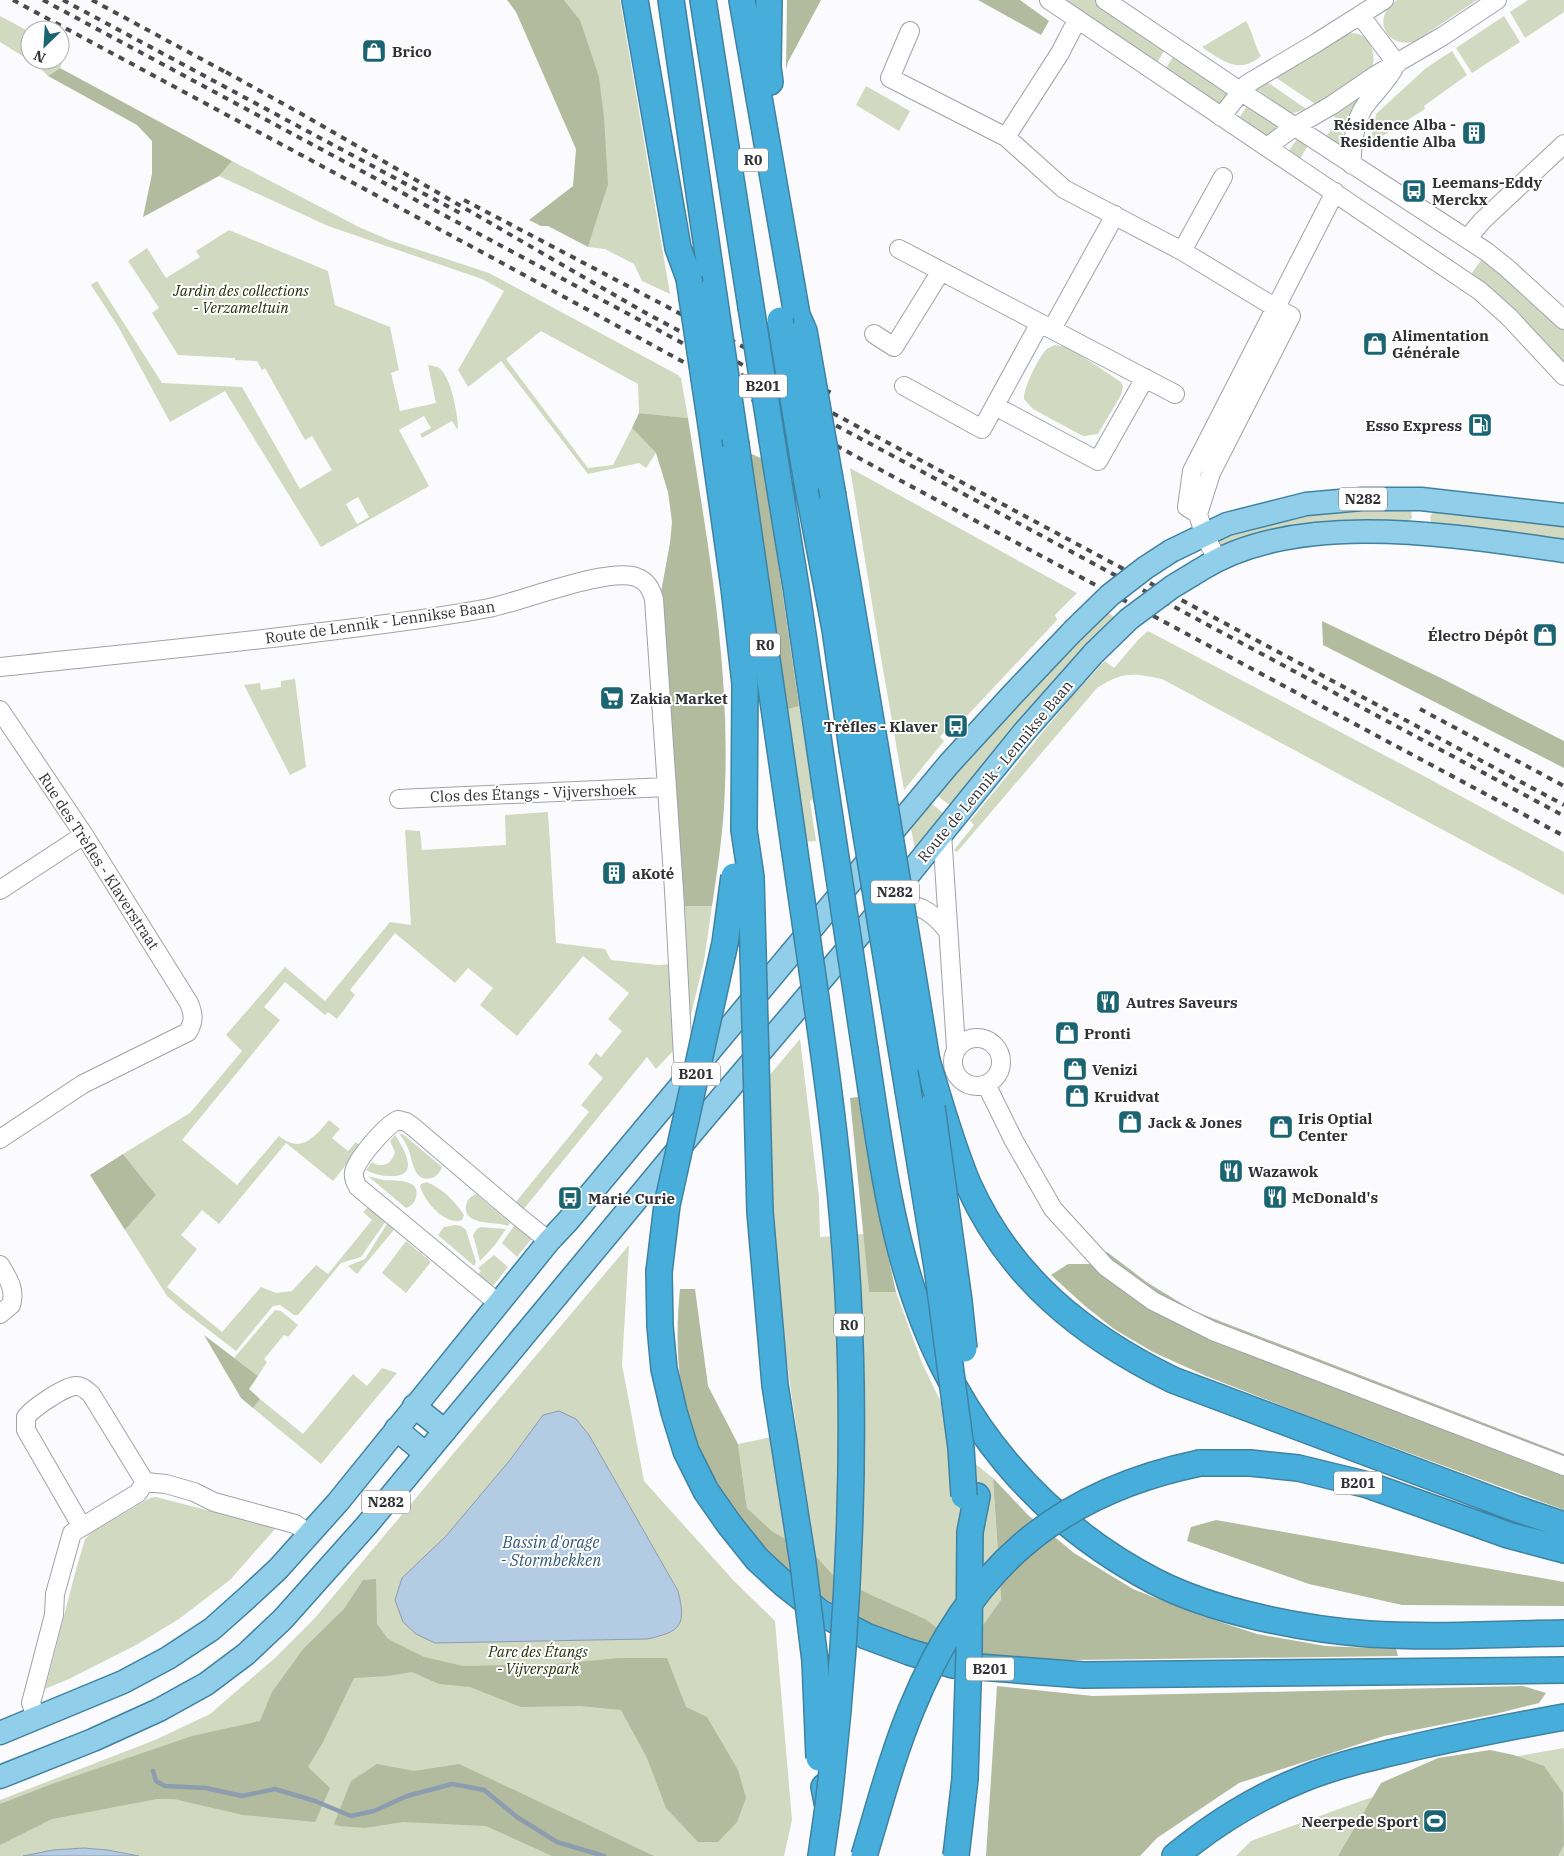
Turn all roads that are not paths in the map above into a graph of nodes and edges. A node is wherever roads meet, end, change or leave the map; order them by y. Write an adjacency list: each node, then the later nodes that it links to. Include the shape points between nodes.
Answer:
1 (635, 0): 30 (highway, via 678,248)
2 (654, 0): 30 (highway, via 690,248)
3 (671, 0): 83 (highway, R0, bridge, via 839,1172 853,1435 843,1662)
4 (703, 0): 77 (highway, B201, bridge, via 796,587 864,1050 896,1230 933,1346 988,1442 1011,1470 1074,1530 1156,1582 1254,1617 1368,1634)
5 (725, 0): 47 (highway, R0, bridge, via 807,483 835,629)
6 (742, 0): 34 (highway, via 797,315)
7 (769, 0): 34 (highway, via 768,67 806,316)
8 (1048, 0): 13 (street)
9 (1105, 0): 16 (street)
10 (1384, 0): 12 (street)
11 (1497, 0): 15 (street)
12 (1360, 16): 15 (street); 16 (street, via 1247,84)
13 (1078, 20): 17 (street); 19 (street)
14 (910, 31): 19 (street, via 890,78)
15 (1397, 64): 18 (street); 22 (street, via 1362,109 1351,150)
16 (1240, 92): 17 (street); 18 (street)
17 (1221, 117): 21 (street)
18 (1294, 127): 21 (street); 22 (street)
19 (1006, 137): 25 (street, via 1064,189)
20 (1564, 144): 26 (street)
21 (1267, 148): 24 (street)
22 (1352, 165): 26 (street)
23 (1223, 177): 28 (street)
24 (1335, 192): 31 (street); 36 (street, via 1480,291 1509,316)
25 (1115, 215): 28 (street); 33 (street)
26 (1467, 239): 32 (street, via 1507,268)
27 (899, 248): 29 (street)
28 (1182, 252): 31 (street)
29 (941, 271): 33 (street); 35 (street, via 894,348)
30 (689, 278): 52 (highway, B201, bridge, via 745,684)
31 (1283, 312): 42 (street, via 1192,471 1188,507)
32 (1564, 320)
33 (1046, 326): 37 (street); 40 (street)
34 (804, 331): 47 (highway, bridge, via 833,496)
35 (874, 334)
36 (1564, 376)
37 (1145, 378): 39 (street); 40 (street, via 1098,461)
38 (904, 386): 40 (street, via 982,429)
39 (1175, 394)
40 (995, 406)
41 (1564, 515): 42 (main road, N282, via 1421,499 1362,499 1306,504 1227,524)
42 (1201, 524): 44 (street); 58 (main road, N282, bridge, via 1171,551 1110,595 1014,693 949,764)
43 (1564, 551): 44 (main road, Route de Lennik - Lennikse Baan / N282, via 1489,540 1347,532 1308,534 1244,549)
44 (1209, 564): 50 (main road, Route de Lennik - Lennikse Baan / N282, bridge, via 1129,618 1024,732)
45 (0, 667): 48 (street, Route de Lennik - Lennikse Baan, via 397,623 491,608 587,580 635,576 651,588 654,599)
46 (0, 710): 51 (street, Rue des Trèfles - Klaverstraat)
47 (864, 747): 57 (highway, bridge); 74 (highway, R0, bridge, via 937,1267)
48 (667, 787): 49 (street, Clos des Étangs - Vijvershoek); 58 (street, Route de Lennik - Lennikse Baan)
49 (399, 799)
50 (942, 834): 54 (main road, Route de Lennik - Lennikse Baan / N282); 55 (street)
51 (84, 835): 53 (street); 61 (street, Rue des Trèfles - Klaverstraat, via 189,1003 192,1024 188,1032 82,1084)
52 (743, 876): 78 (highway, B201, bridge, via 667,1205 660,1272 660,1326 664,1369 686,1451 706,1491 757,1558 821,1613 866,1636 953,1665 1083,1675); 83 (highway, bridge, via 766,1295 775,1385 815,1661 819,1758)
53 (0, 890)
54 (867, 926): 55 (street, via 896,908 911,905 937,917); 60 (main road, Route de Lennik - Lennikse Baan / N282)
55 (948, 930): 56 (street)
56 (956, 1048): 59 (street, via 952,1059 955,1073 961,1081 973,1086); 59 (street, via 974,1037 995,1046 1000,1056 1000,1068 994,1080)
57 (927, 1061): 72 (highway, B201, via 951,1140 980,1208 1016,1263 1034,1284 1088,1330 1173,1380); 74 (highway, bridge, via 959,1302 976,1462 977,1496)
58 (685, 1079): 60 (street, Route de Lennik - Lennikse Baan); 62 (main road, N282)
59 (986, 1084): 70 (street, via 1053,1209 1106,1267 1153,1301 1213,1331)
60 (695, 1129): 68 (main road, N282)
61 (0, 1139)
62 (550, 1240): 64 (main road, N282); 64 (street, via 412,1126 398,1120 385,1128 357,1164 354,1176 358,1187)
63 (0, 1265): 65 (street, via 13,1292 11,1305)
64 (498, 1303): 66 (main road, N282)
65 (0, 1314)
66 (414, 1406): 67 (main road, N282); 68 (main road)
67 (396, 1429): 69 (main road); 75 (main road, N282)
68 (445, 1431): 69 (main road, N282)
69 (426, 1454): 82 (main road, N282, via 288,1614 246,1654 206,1684 159,1710)
70 (1564, 1466)
71 (145, 1482): 73 (street, via 138,1493); 73 (street, via 85,1389 71,1386 31,1411 26,1417 26,1430); 75 (street, via 194,1492 214,1502 295,1524)
72 (1564, 1525)
73 (82, 1527): 80 (street, via 72,1533 55,1594 54,1615 31,1703)
74 (970, 1532): 86 (highway, R0, bridge, via 965,1779)
75 (310, 1534): 80 (main road, N282, via 212,1629 175,1654 123,1682)
76 (1564, 1550): 85 (highway, B201, bridge, via 1508,1535 1368,1485 1298,1468 1250,1463 1200,1463 1142,1477 1101,1493 1033,1536 992,1574 959,1617 941,1646 911,1709)
77 (1564, 1633)
78 (1564, 1670)
79 (1564, 1717): 87 (highway, via 1379,1755 1305,1778 1223,1820)
80 (37, 1718): 81 (main road, N282)
81 (0, 1733)
82 (0, 1777)
83 (828, 1807): 84 (highway, R0)
84 (821, 1856)
85 (864, 1856)
86 (956, 1856)
87 (1175, 1856)

